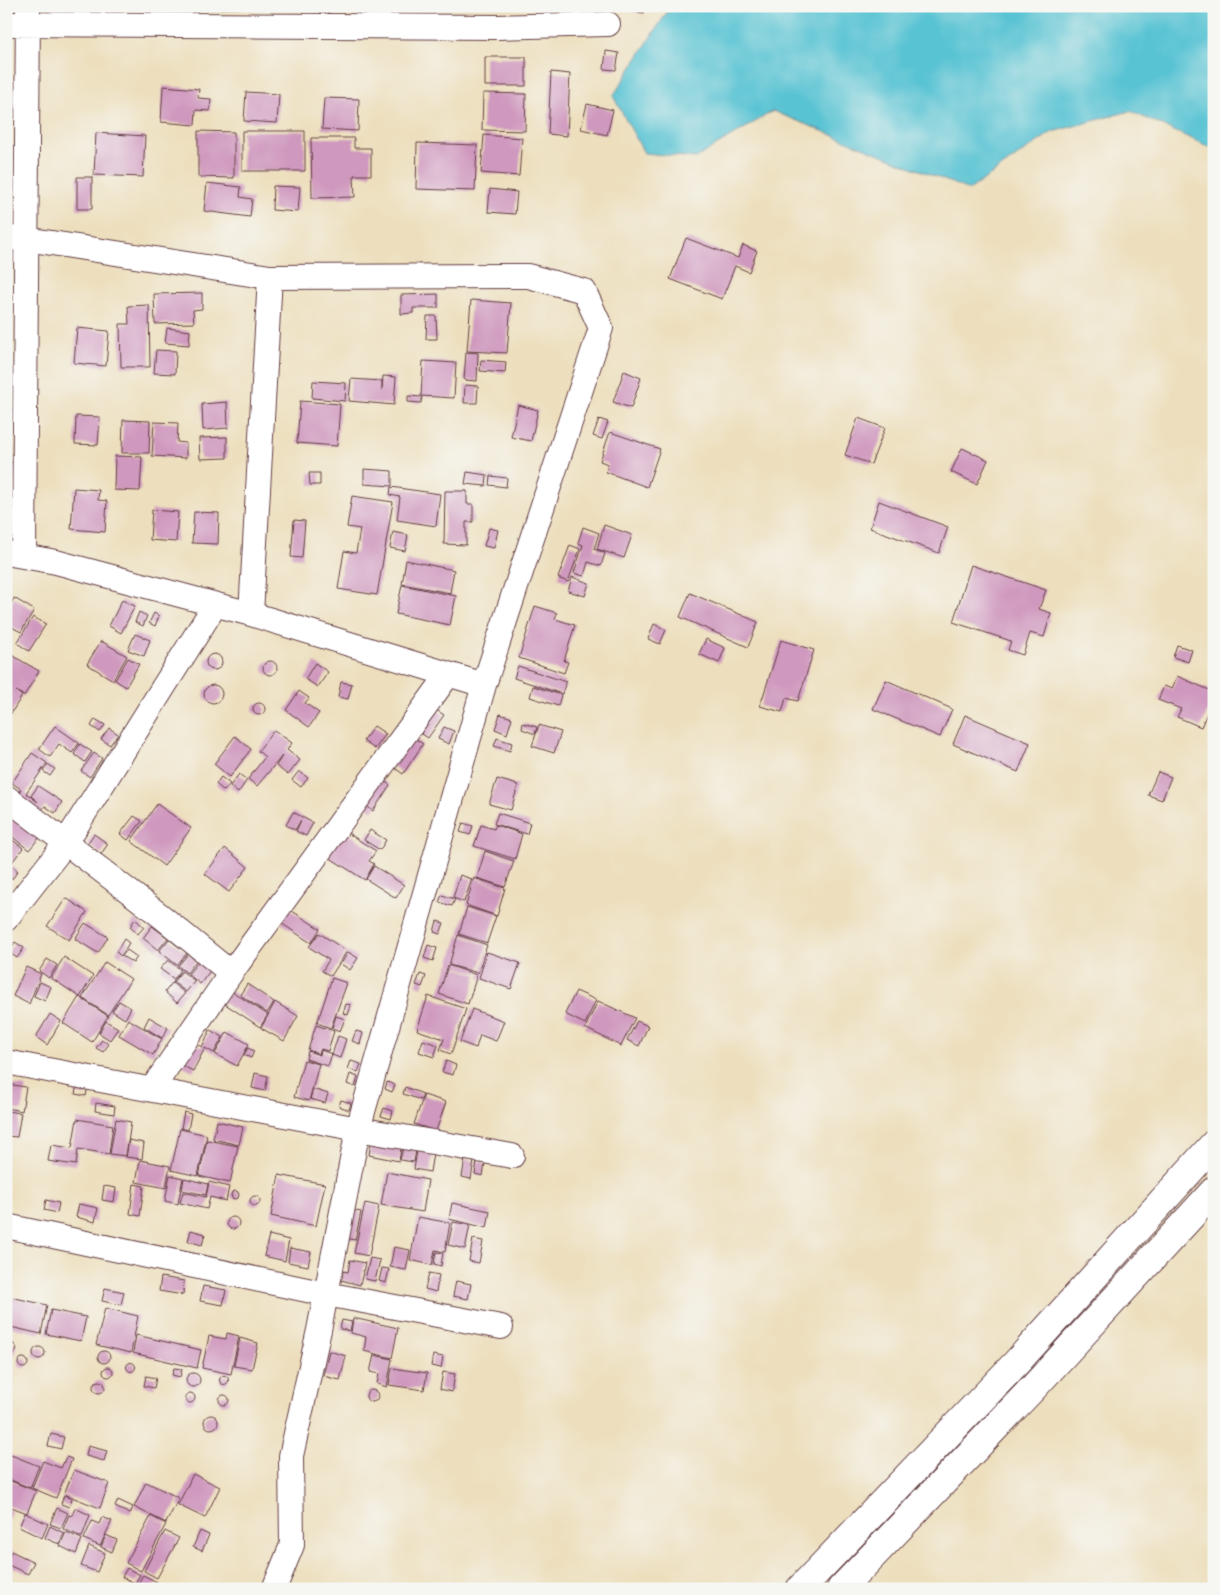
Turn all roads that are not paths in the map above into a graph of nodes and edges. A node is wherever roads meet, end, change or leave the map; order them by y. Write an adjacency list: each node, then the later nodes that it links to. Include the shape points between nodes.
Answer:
1 (277, 16): 2 (street); 3 (street, via 497,27)
2 (21, 18): 4 (street)
3 (608, 24)
4 (16, 238): 5 (street); 6 (street)
5 (270, 277): 8 (street); 10 (street, via 528,276 584,291 601,328)
6 (15, 554): 7 (street)
7 (215, 605): 8 (street); 12 (street)
8 (251, 614): 9 (street)
9 (448, 675): 10 (street); 14 (street)
10 (484, 685): 17 (street)
11 (6, 798): 12 (street)
12 (64, 844): 13 (street); 14 (street)
13 (6, 919)
14 (231, 973): 16 (street)
15 (6, 1062): 16 (street)
16 (152, 1089): 17 (street)
17 (358, 1129): 19 (street); 22 (street)
18 (1214, 1144): 25 (highway, via 1017,1362)
19 (512, 1156)
20 (1214, 1191): 26 (highway, via 1034,1387)
21 (6, 1226): 22 (street)
22 (326, 1294): 23 (street); 24 (street, via 290,1456 292,1545)
23 (501, 1327)
24 (274, 1589)
25 (800, 1589)
26 (841, 1589)

